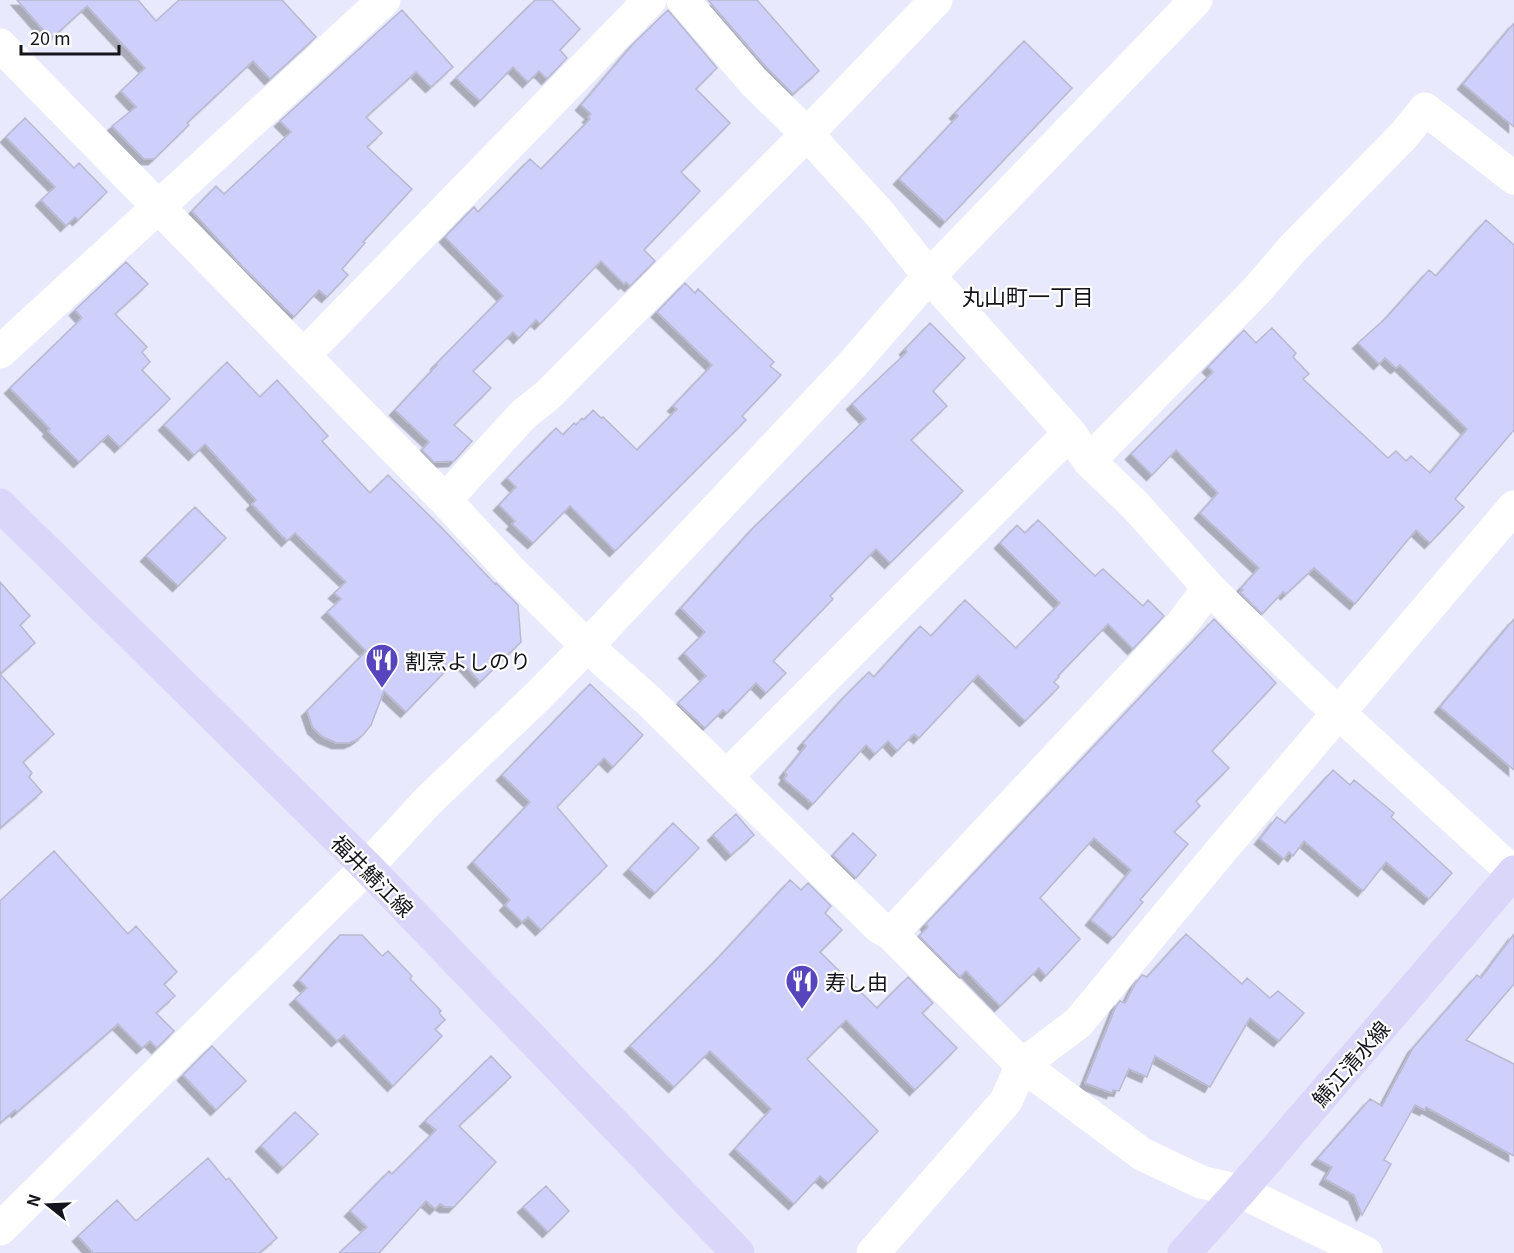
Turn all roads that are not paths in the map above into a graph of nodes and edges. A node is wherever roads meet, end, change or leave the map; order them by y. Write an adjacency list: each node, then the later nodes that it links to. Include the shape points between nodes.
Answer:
1 (384, 0): 9 (street)
2 (650, 0): 12 (street)
3 (683, 0): 7 (street, via 753,81)
4 (936, 0): 7 (street)
5 (1195, 0): 10 (street)
6 (0, 45): 9 (street)
7 (807, 134): 10 (street, via 880,214); 15 (street, via 524,414)
8 (1514, 178): 14 (street, via 1425,110 1257,290)
9 (158, 206): 11 (street); 12 (street)
10 (929, 276): 13 (street); 19 (street, via 851,366)
11 (0, 352)
12 (304, 355): 15 (street)
13 (1070, 433): 14 (street); 21 (street)
14 (1089, 461): 18 (street, via 1135,505)
15 (445, 500): 19 (street)
16 (0, 505): 22 (main road, 福井鯖江線)
17 (1514, 507): 20 (street)
18 (1209, 588): 20 (street); 24 (street, via 1181,625)
19 (587, 646): 21 (street); 22 (street, via 428,801)
20 (1339, 714): 23 (street); 25 (street, via 1078,1023)
21 (726, 777): 24 (street, via 879,927)
22 (367, 867): 27 (street); 28 (main road, 福井鯖江線)
23 (1514, 872): 26 (main road, 鯖江清水線)
24 (891, 934): 25 (street)
25 (1022, 1065): 26 (street, via 1142,1154 1201,1182); 29 (street, via 1006,1101)
26 (1240, 1191): 30 (main road, 鯖江清水線); 31 (street)
27 (0, 1229)
28 (738, 1253)
29 (873, 1253)
30 (1184, 1253)
31 (1365, 1253)

